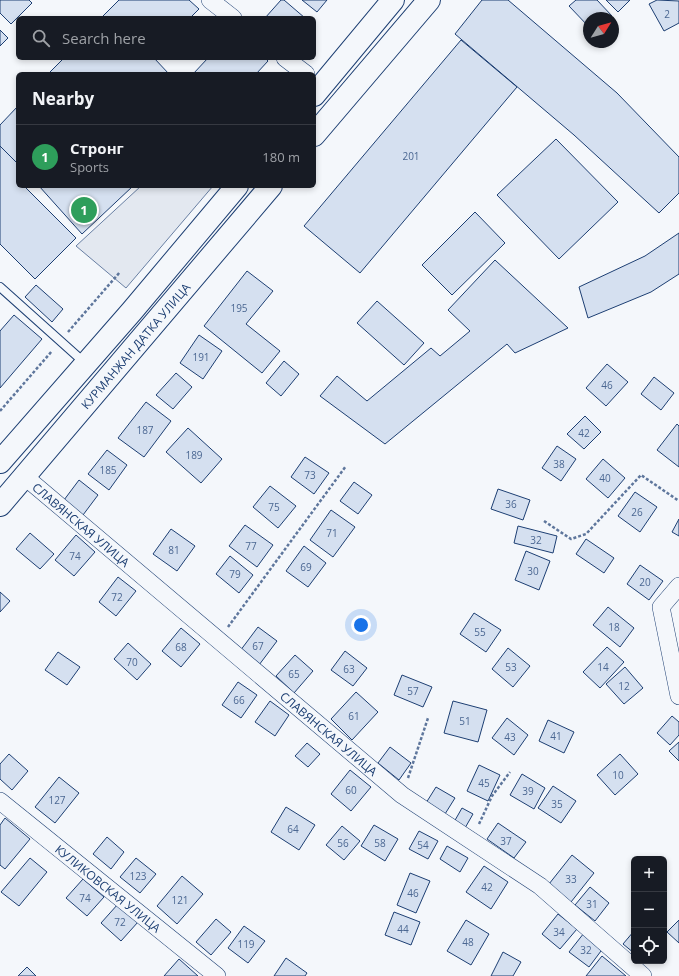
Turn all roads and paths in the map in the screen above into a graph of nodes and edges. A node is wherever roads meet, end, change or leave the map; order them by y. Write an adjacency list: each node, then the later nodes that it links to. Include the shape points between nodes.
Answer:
1 (210, 0): 4 (street)
2 (393, 0): 7 (main road)
3 (429, 0): 9 (main road)
4 (231, 16)
5 (288, 60): 6 (street)
6 (301, 72)
7 (316, 82)
8 (316, 85): 9 (street)
9 (341, 102): 10 (main road)
10 (316, 133)
11 (235, 188): 14 (main road)
12 (269, 188): 17 (main road, КУРМАНЖАН ДАТКА УЛИЦА)
13 (0, 287): 14 (lane)
14 (86, 364): 15 (main road)
15 (0, 462)
16 (346, 466): 22 (path)
17 (24, 476): 19 (main road, КУРМАНЖАН ДАТКА УЛИЦА); 22 (street, СЛАВЯНСКАЯ УЛИЦА)
18 (679, 501): 20 (path, via 641,475 586,534 571,539)
19 (0, 506)
20 (544, 521)
21 (679, 586): 23 (street, via 661,607)
22 (218, 640): 26 (street, СЛАВЯНСКАЯ УЛИЦА)
23 (679, 696)
24 (428, 718): 26 (path)
25 (510, 772): 28 (path, via 492,796)
26 (402, 795): 28 (street, СЛАВЯНСКАЯ УЛИЦА)
27 (0, 801): 29 (street, КУЛИКОВСКАЯ УЛИЦА)
28 (470, 840): 30 (street, СЛАВЯНСКАЯ УЛИЦА, via 540,886)
29 (217, 976)
30 (643, 976)

